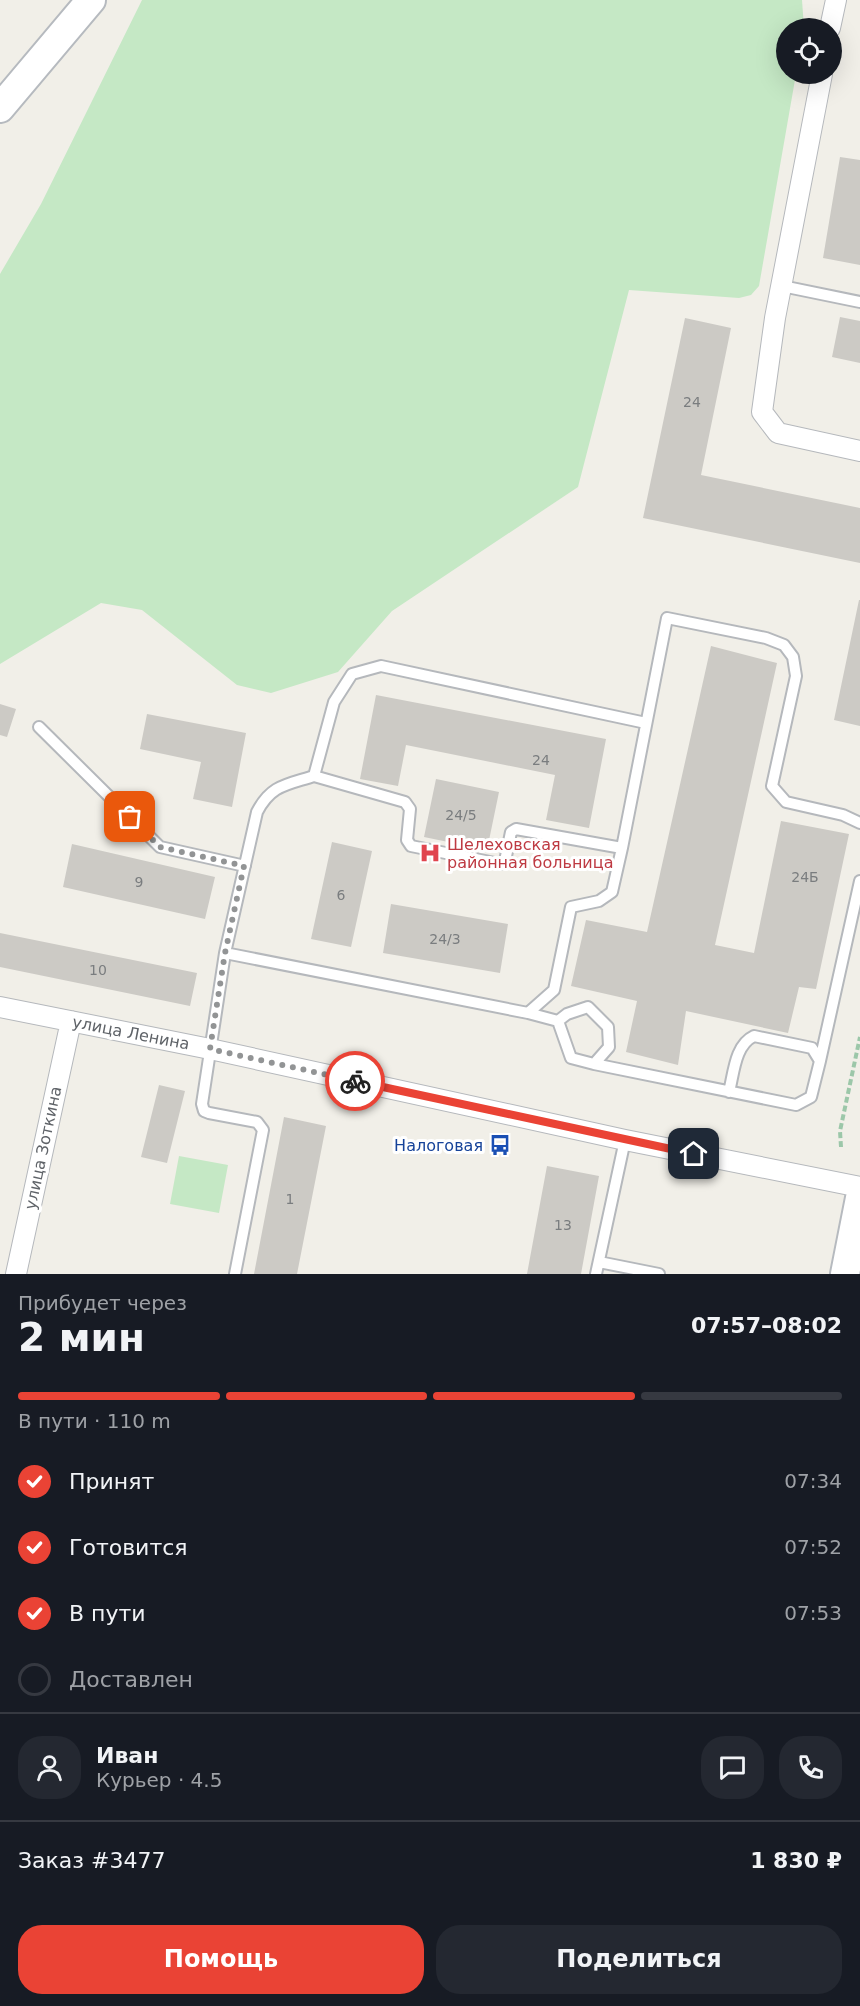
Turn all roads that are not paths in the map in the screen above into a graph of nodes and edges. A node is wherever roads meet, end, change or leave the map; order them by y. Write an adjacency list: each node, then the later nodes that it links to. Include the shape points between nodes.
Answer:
1 (91, 0): 5 (street)
2 (836, 0): 3 (street)
3 (832, 18)
4 (820, 84): 6 (street)
5 (0, 108)
6 (782, 286): 7 (lane); 8 (street, via 762,412 778,433)
7 (860, 302)
8 (860, 451)
9 (646, 723): 11 (lane, via 381,666 352,674 334,702); 12 (lane, via 668,618 784,645 793,657 796,676 772,786 786,802 843,815); 13 (lane)
10 (39, 727): 14 (lane, via 160,847)
11 (314, 776): 13 (lane, via 405,802 410,809 407,840 411,846 500,864 505,861 511,832 516,829); 14 (lane, via 275,788 265,797 256,812)
12 (860, 824)
13 (622, 848): 18 (lane, via 612,892 599,901 571,907 554,990)
14 (244, 866): 16 (lane)
15 (860, 881): 22 (lane)
16 (225, 953): 18 (lane); 21 (lane)
17 (0, 1007): 19 (street, улица Ленина)
18 (528, 1013): 20 (lane)
19 (71, 1021): 21 (street, улица Ленина); 29 (street, улица Зоткина)
20 (558, 1021): 23 (lane, via 571,1058); 23 (lane, via 588,1007 608,1027 609,1047)
21 (210, 1049): 25 (street, улица Ленина); 30 (lane, via 204,1110 257,1122 263,1130)
22 (820, 1060): 24 (lane, via 811,1098 796,1105); 24 (lane, via 812,1048 754,1036 745,1040 740,1049)
23 (594, 1064): 24 (lane)
24 (729, 1092)
25 (625, 1140): 26 (street, улица Ленина); 28 (lane)
26 (860, 1187)
27 (860, 1198): 33 (street)
28 (598, 1262): 31 (lane); 32 (lane)
29 (16, 1274)
30 (235, 1274)
31 (596, 1274)
32 (659, 1274)
33 (845, 1274)

